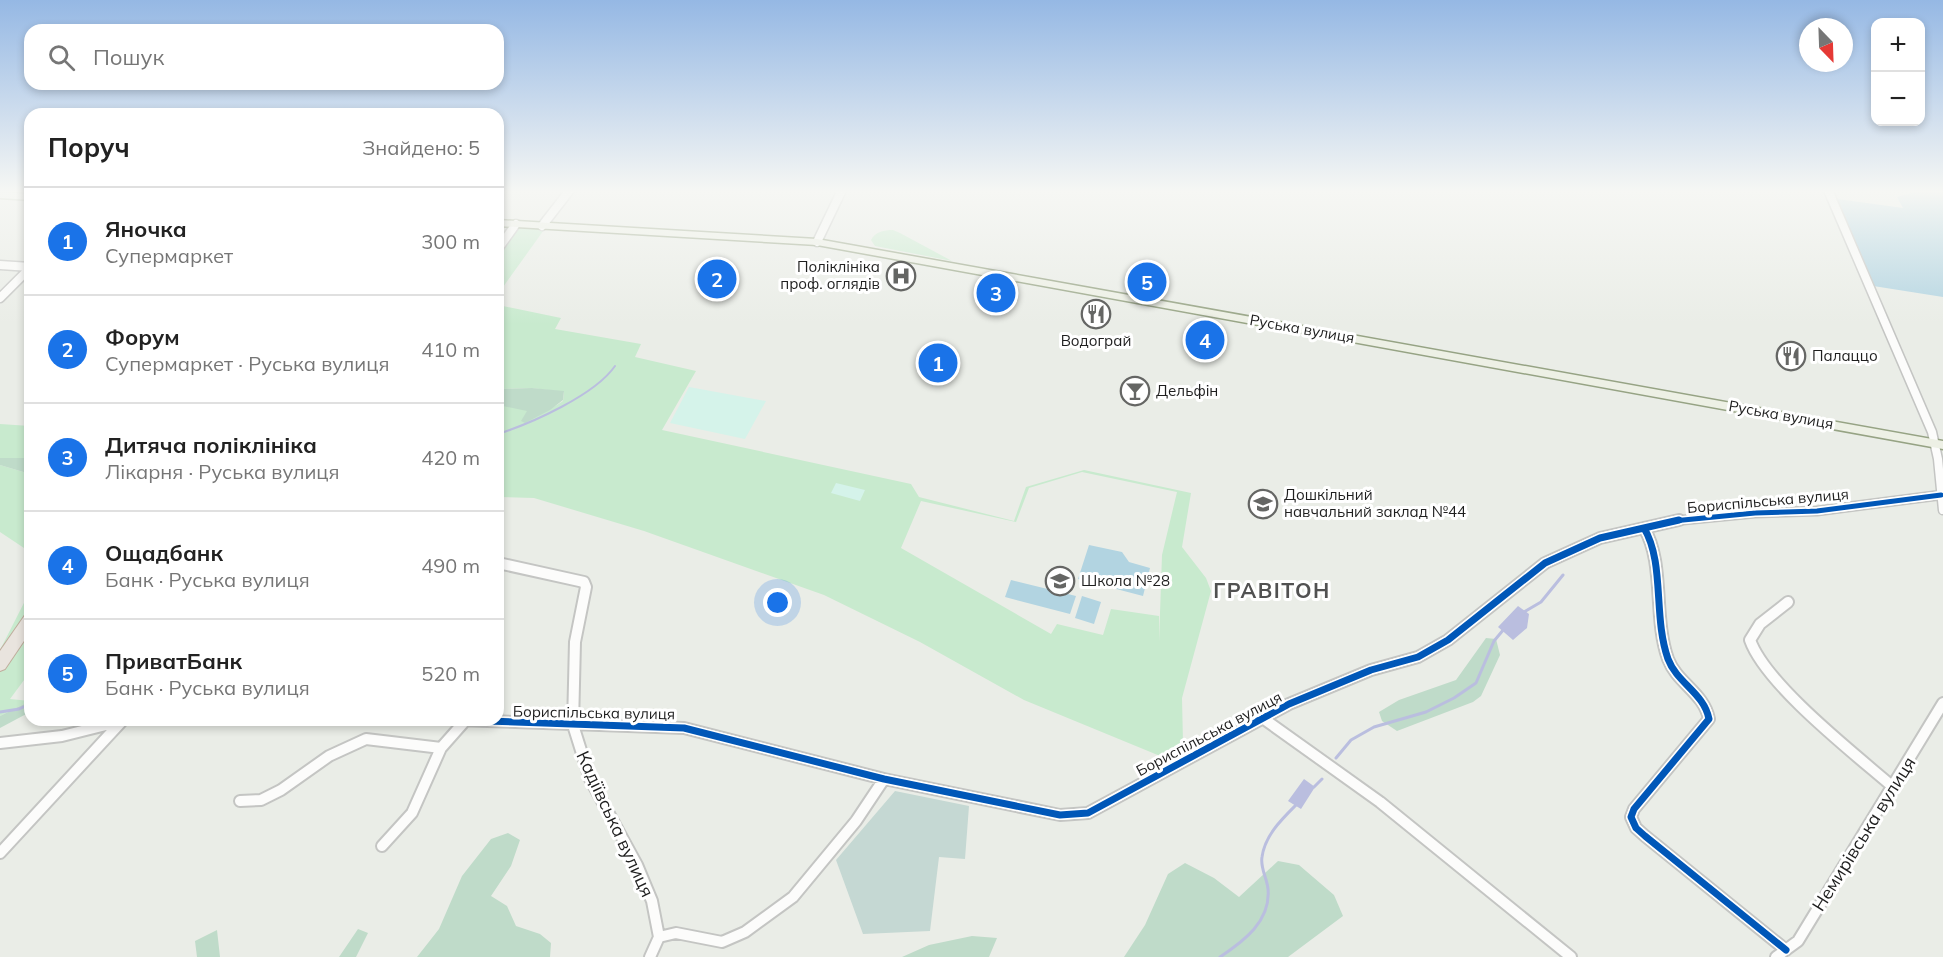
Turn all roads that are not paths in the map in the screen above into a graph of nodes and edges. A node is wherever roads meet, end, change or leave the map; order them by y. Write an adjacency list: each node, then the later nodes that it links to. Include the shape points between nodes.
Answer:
1 (691, 235): 4 (main road, Руська вулиця)
2 (821, 235): 4 (street)
3 (1847, 235): 9 (street)
4 (817, 242): 9 (main road, Руська вулиця)
5 (0, 265): 6 (street)
6 (24, 267)
7 (24, 274): 8 (street)
8 (0, 298)
9 (1939, 445): 10 (street)
10 (1941, 495): 11 (street); 12 (street, Бориспільська вулиця, via 1816,511 1683,519)
11 (1943, 510)
12 (1644, 528): 18 (street, Бориспільська вулиця, via 1600,537 1545,563 1448,640 1418,657 1360,674); 32 (street, via 1651,538 1657,564 1657,600 1665,647 1671,664 1700,697 1709,719 1631,817 1636,828)
13 (504, 563): 20 (street, Кадіївська вулиця, via 584,582 575,642)
14 (1788, 602): 27 (street, via 1757,628 1750,637 1750,646 1768,674)
15 (24, 629): 16 (highway)
16 (0, 664)
17 (1943, 703): 27 (street, Немирівська вулиця)
18 (1264, 719): 26 (street, Бориспільська вулиця, via 1088,813 1060,815); 34 (street, via 1380,802)
19 (504, 723): 20 (street, Бориспільська вулиця)
20 (573, 725): 26 (street, Бориспільська вулиця, via 684,728); 31 (street, Кадіївська вулиця, via 590,779 652,901)
21 (103, 726): 24 (street, via 62,736)
22 (118, 726): 30 (street)
23 (457, 726): 25 (street)
24 (0, 742)
25 (441, 748): 28 (street, via 366,739 329,756 261,800); 29 (street, via 412,813)
26 (884, 779): 31 (street, via 856,821 793,897 745,932 722,942 676,933)
27 (1893, 787): 32 (street, Немирівська вулиця, via 1798,941)
28 (240, 801)
29 (382, 846)
30 (0, 853)
31 (658, 937): 33 (street)
32 (1781, 954)
33 (650, 957)
34 (1571, 957)

